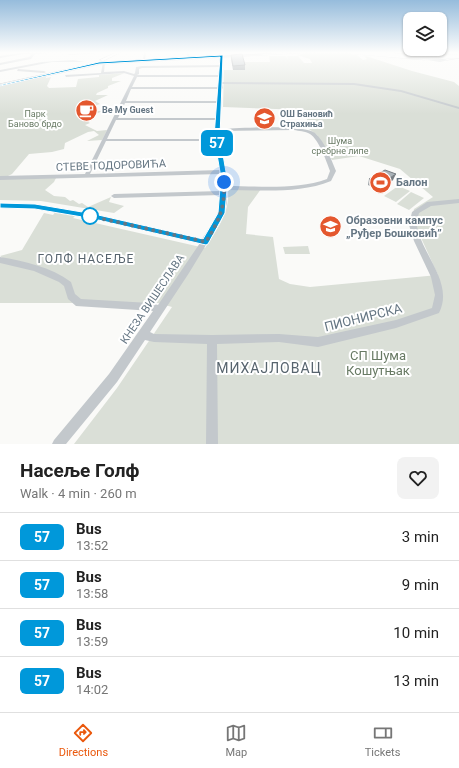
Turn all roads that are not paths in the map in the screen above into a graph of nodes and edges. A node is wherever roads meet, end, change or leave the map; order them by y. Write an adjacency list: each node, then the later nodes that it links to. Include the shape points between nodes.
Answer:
1 (48, 73): 10 (main road)
2 (116, 73): 6 (street)
3 (126, 73): 8 (street)
4 (137, 73): 8 (street)
5 (221, 73): 9 (street, КНЕЗА ВИШЕСЛАВА)
6 (102, 74): 7 (street)
7 (66, 76)
8 (135, 76): 9 (street); 12 (street)
9 (221, 76): 11 (street, КНЕЗА ВИШЕСЛАВА)
10 (0, 85)
11 (221, 86): 12 (street); 14 (street, КНЕЗА ВИШЕСЛАВА); 15 (street, via 354,84 401,91)
12 (130, 88): 13 (street)
13 (123, 102): 14 (street); 16 (street)
14 (220, 102): 17 (street, КНЕЗА ВИШЕСЛАВА)
15 (459, 108)
16 (115, 119): 17 (street); 19 (street)
17 (218, 119): 18 (street, КНЕЗА ВИШЕСЛАВА)
18 (217, 130): 20 (street, КНЕЗА ВИШЕСЛАВА); 24 (street, via 307,131 317,140 333,171 329,180 315,185)
19 (104, 140): 20 (street); 22 (street)
20 (217, 140): 21 (street, КНЕЗА ВИШЕСЛАВА)
21 (223, 172): 22 (street, СТЕВЕ ТОДОРОВИЋА); 24 (street, КНЕЗА ВИШЕСЛАВА)
22 (87, 175): 23 (street, СТЕВЕ ТОДОРОВИЋА)
23 (0, 178)
24 (224, 191): 25 (street); 29 (street, КНЕЗА ВИШЕСЛАВА, via 222,213)
25 (114, 196)
26 (459, 201): 28 (street, via 435,203 420,210 418,219)
27 (0, 206): 29 (street, via 35,207 94,216)
28 (426, 236)
29 (206, 242): 32 (street, КНЕЗА ВИШЕСЛАВА)
30 (0, 260): 32 (street, via 60,278 68,284 71,296 79,303)
31 (448, 294): 34 (street, ПИОНИРСКА, via 442,306 415,318 318,342 278,338)
32 (160, 309): 33 (street, КНЕЗА ВИШЕСЛАВА)
33 (143, 336): 34 (street, ПИОНИРСКА); 35 (street, КНЕЗА ВИШЕСЛАВА, via 106,388)
34 (212, 340): 36 (street)
35 (58, 444)
36 (212, 444)

